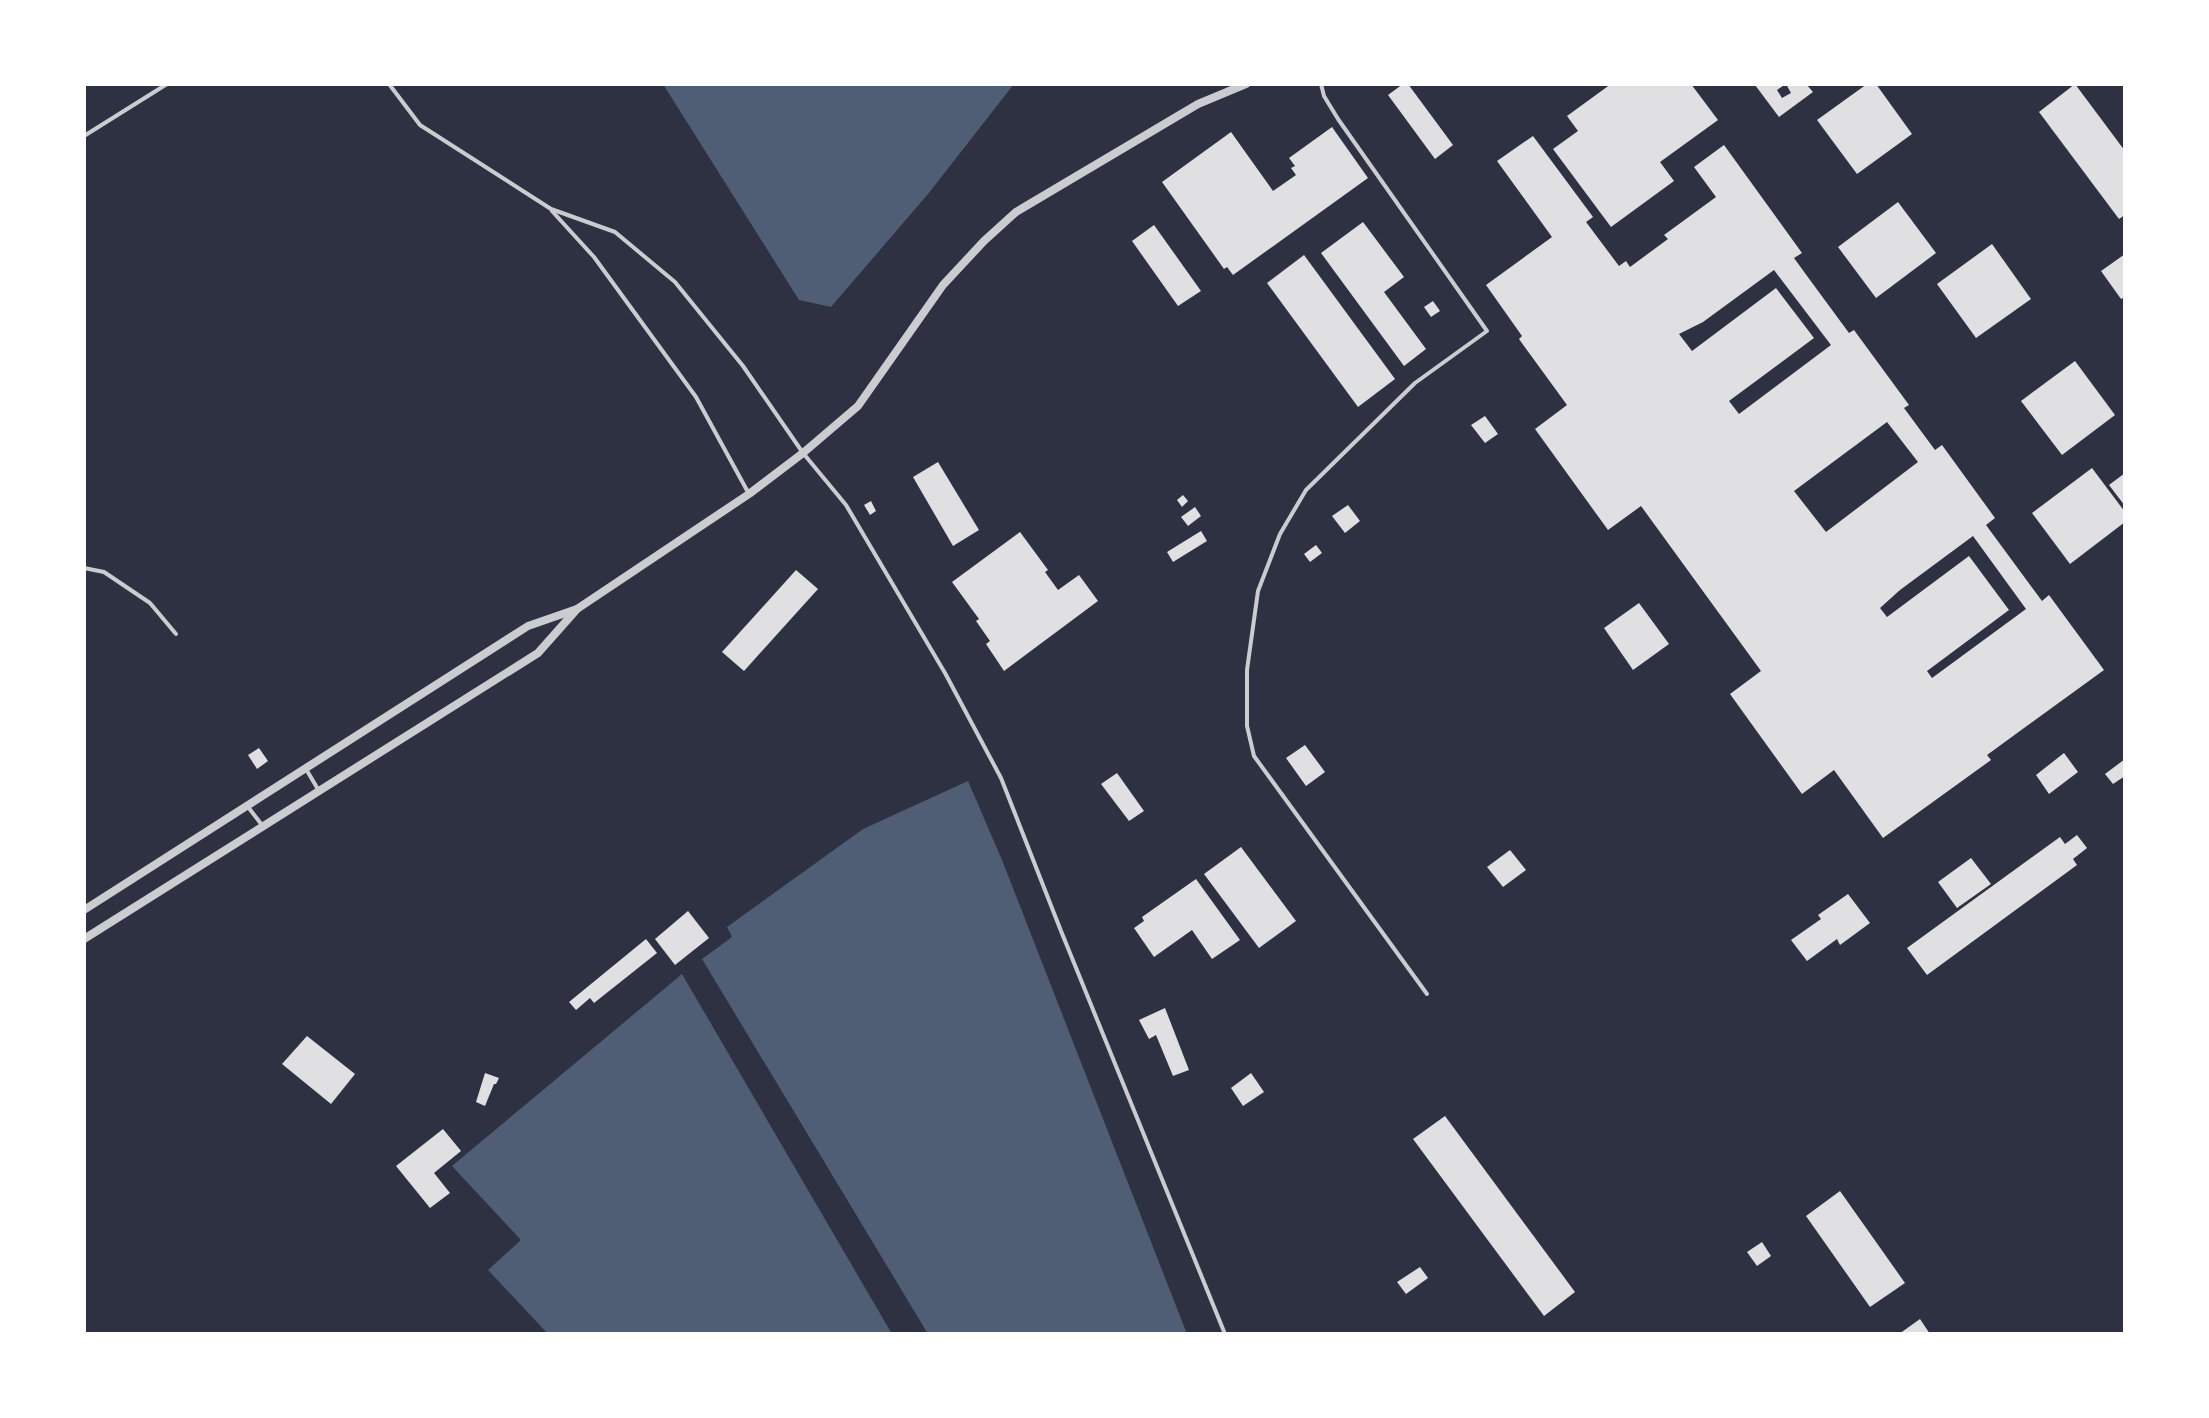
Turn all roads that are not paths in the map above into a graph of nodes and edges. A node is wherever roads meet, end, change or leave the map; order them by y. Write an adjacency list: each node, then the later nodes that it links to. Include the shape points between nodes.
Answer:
1 (167, 84): 5 (lane)
2 (389, 84): 6 (lane, via 420,125)
3 (1246, 84): 7 (street, via 1198,104 1016,212 943,285 858,406)
4 (1321, 84): 18 (lane, via 1338,119 1487,331 1415,383 1306,490 1280,534 1258,591 1247,670 1247,726 1254,756)
5 (84, 136)
6 (551, 209): 7 (lane, via 615,232 675,282 743,366); 8 (lane, via 594,257 696,397)
7 (803, 453): 8 (street); 19 (lane, via 846,505 1001,778)
8 (749, 494): 10 (street)
9 (84, 568): 11 (lane, via 104,572 150,603)
10 (577, 609): 12 (street, via 528,626); 13 (street, via 538,653)
11 (176, 634)
12 (305, 768): 13 (lane); 14 (street)
13 (319, 791): 15 (street)
14 (247, 805): 15 (lane); 16 (street)
15 (263, 826): 17 (street)
16 (84, 910)
17 (84, 939)
18 (1427, 994)
19 (1225, 1334)

